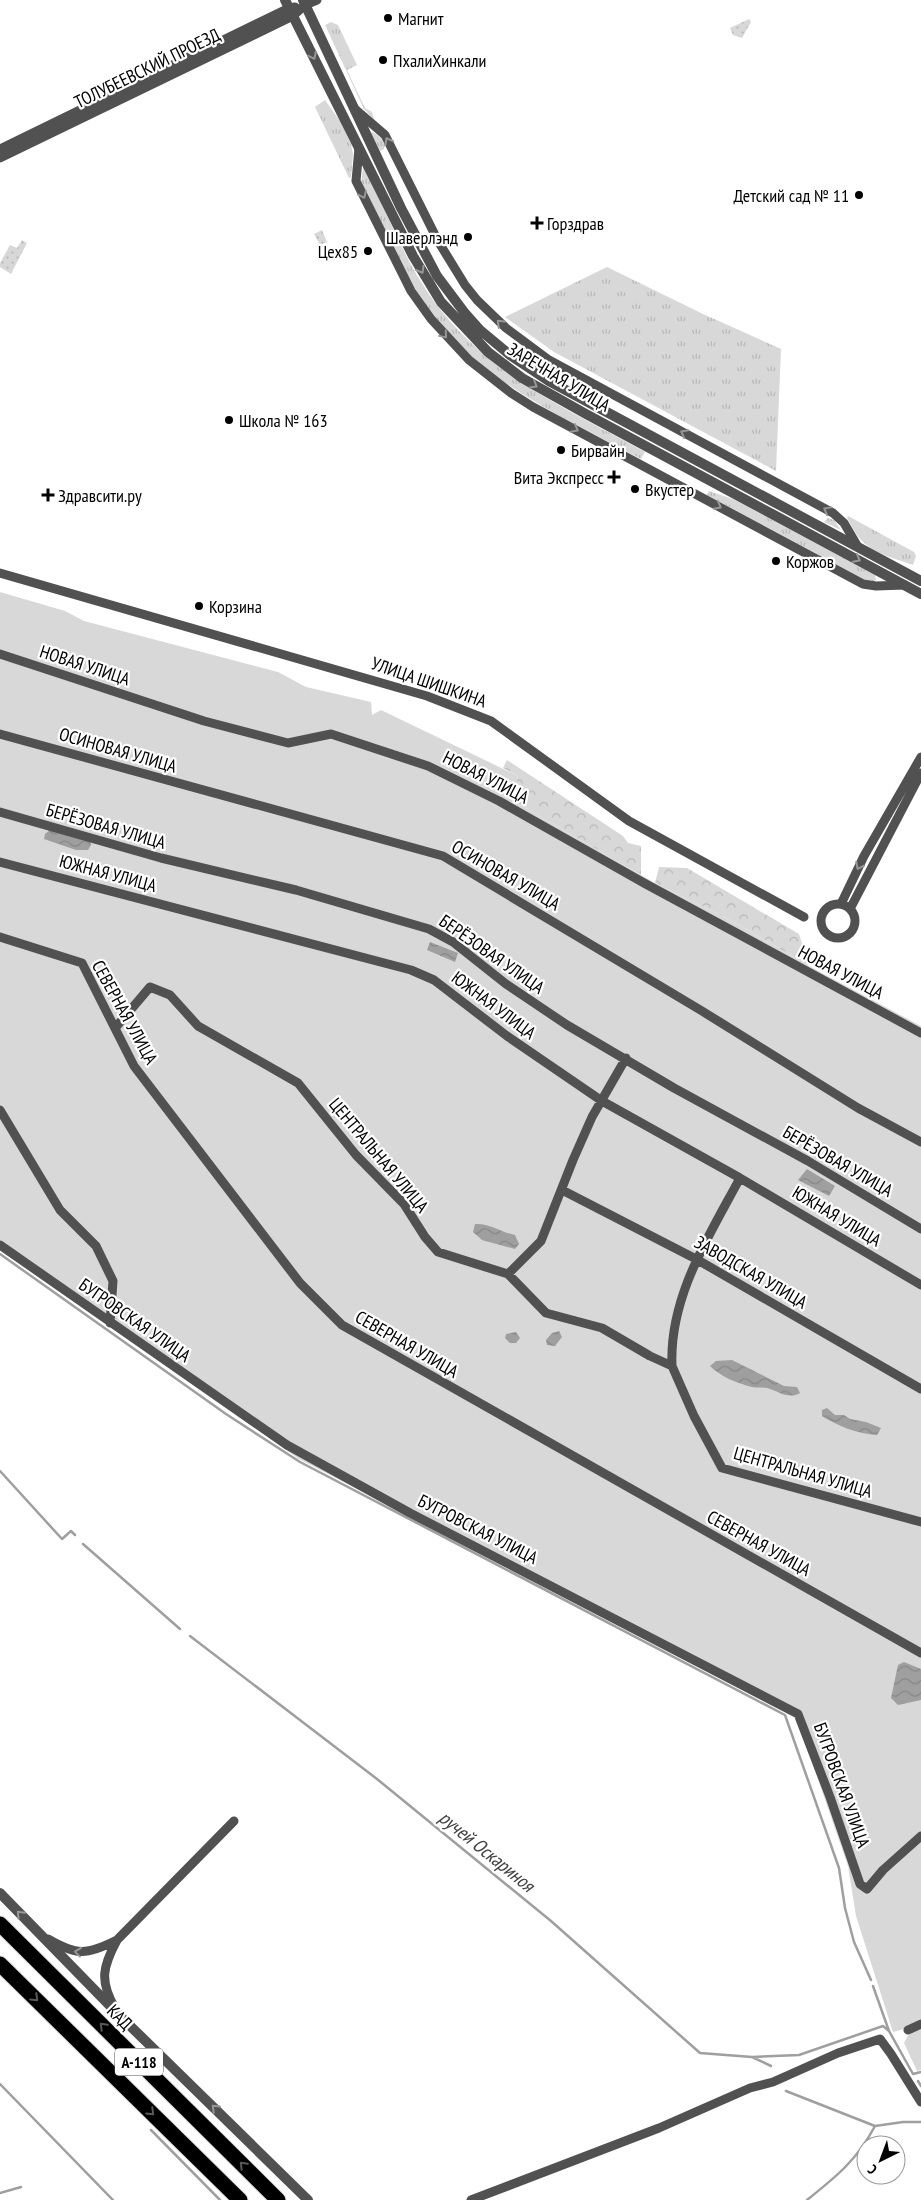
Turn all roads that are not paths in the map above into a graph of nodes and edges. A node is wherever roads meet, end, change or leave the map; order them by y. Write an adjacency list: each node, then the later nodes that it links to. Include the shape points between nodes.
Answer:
1 (317, 0): 2 (street, ТОЛУБЕЕВСКИЙ ПРОЕЗД)
2 (304, 3): 3 (street, ТОЛУБЕЕВСКИЙ ПРОЕЗД); 4 (street, ЗАРЕЧНАЯ УЛИЦА)
3 (289, 8): 5 (street, ЗАРЕЧНАЯ УЛИЦА, one-way to 5); 6 (street, ТОЛУБЕЕВСКИЙ ПРОЕЗД); 7 (street, ТОЛУБЕЕВСКИЙ ПРОЕЗД)
4 (356, 110): 8 (street, one-way to 4, via 844,523 833,513 549,360 506,328 477,300 451,264 385,134); 8 (street, ЗАРЕЧНАЯ УЛИЦА, via 401,208 437,276 464,312 496,344 548,381)
5 (359, 148): 11 (street, ЗАРЕЧНАЯ УЛИЦА, one-way to 11, via 428,282 456,320 488,352 522,378 586,414); 11 (street, one-way to 11, via 356,181 411,291 449,340 492,380 533,407 863,584)
6 (0, 149)
7 (0, 158)
8 (858, 547): 10 (street, ЗАРЕЧНАЯ УЛИЦА)
9 (0, 573): 21 (street, УЛИЦА ШИШКИНА, via 468,710 491,721 628,821)
10 (921, 581)
11 (905, 585): 12 (street, ЗАРЕЧНАЯ УЛИЦА)
12 (921, 594)
13 (0, 654): 24 (street, НОВАЯ УЛИЦА, via 204,721 288,744 331,734 428,766 498,801)
14 (0, 734): 28 (street, ОСИНОВАЯ УЛИЦА, via 443,856 858,1108)
15 (921, 757): 19 (street, one-way to 19)
16 (921, 773): 20 (street)
17 (0, 812): 25 (street, БЕРЁЗОВАЯ УЛИЦА, via 428,928 453,942 506,984 567,1025)
18 (0, 862): 26 (street, ЮЖНАЯ УЛИЦА, via 411,970 434,980 507,1036)
19 (840, 904): 20 (street); 20 (street, via 829,906 821,915 821,927 829,936 841,938 851,931 855,920)
20 (850, 909)
21 (804, 917)
22 (0, 937): 23 (street, СЕВЕРНАЯ УЛИЦА, via 82,963)
23 (116, 1027): 34 (street, ЦЕНТРАЛЬНАЯ УЛИЦА, via 150,987 170,995 198,1026 298,1083 356,1155 404,1204 438,1252); 40 (street, СЕВЕРНАЯ УЛИЦА, via 134,1066 164,1108 300,1283 342,1325)
24 (921, 1033)
25 (626, 1058): 26 (street); 31 (street, БЕРЁЗОВАЯ УЛИЦА)
26 (602, 1101): 29 (street, ЮЖНАЯ УЛИЦА); 30 (street, via 592,1117)
27 (0, 1110): 36 (street, via 60,1210 96,1246 113,1281)
28 (921, 1142)
29 (740, 1178): 33 (street); 35 (street, ЮЖНАЯ УЛИЦА)
30 (562, 1190): 33 (street, ЗАВОДСКАЯ УЛИЦА); 34 (street, via 541,1241)
31 (921, 1229)
32 (0, 1245): 36 (street, БУГРОВСКАЯ УЛИЦА)
33 (696, 1259): 37 (street, via 678,1312 671,1347); 38 (street, ЗАВОДСКАЯ УЛИЦА)
34 (508, 1274): 37 (street, ЦЕНТРАЛЬНАЯ УЛИЦА, via 546,1313 602,1328)
35 (921, 1285)
36 (110, 1323): 42 (street, БУГРОВСКАЯ УЛИЦА, via 287,1445 410,1513 798,1714 860,1884 867,1889)
37 (672, 1366): 39 (street, ЦЕНТРАЛЬНАЯ УЛИЦА, via 722,1468)
38 (921, 1389)
39 (921, 1522)
40 (921, 1653)
41 (234, 1821): 46 (street)
42 (921, 1836)
43 (0, 1893): 45 (street, one-way to 43)
44 (0, 1924): 53 (highway, КАД / А-118, one-way to 44)
45 (40, 1935): 46 (street, one-way to 45, via 86,1953 70,1951); 48 (street)
46 (117, 1940): 48 (street, via 103,1973 106,1988)
47 (0, 1964): 52 (highway, А-118, one-way to 52)
48 (120, 2016): 54 (street, one-way to 48)
49 (921, 2024): 50 (street)
50 (908, 2030)
51 (921, 2102): 55 (street, via 880,2040 750,2088 659,2128)
52 (240, 2200)
53 (278, 2200)
54 (308, 2200)
55 (470, 2200)

